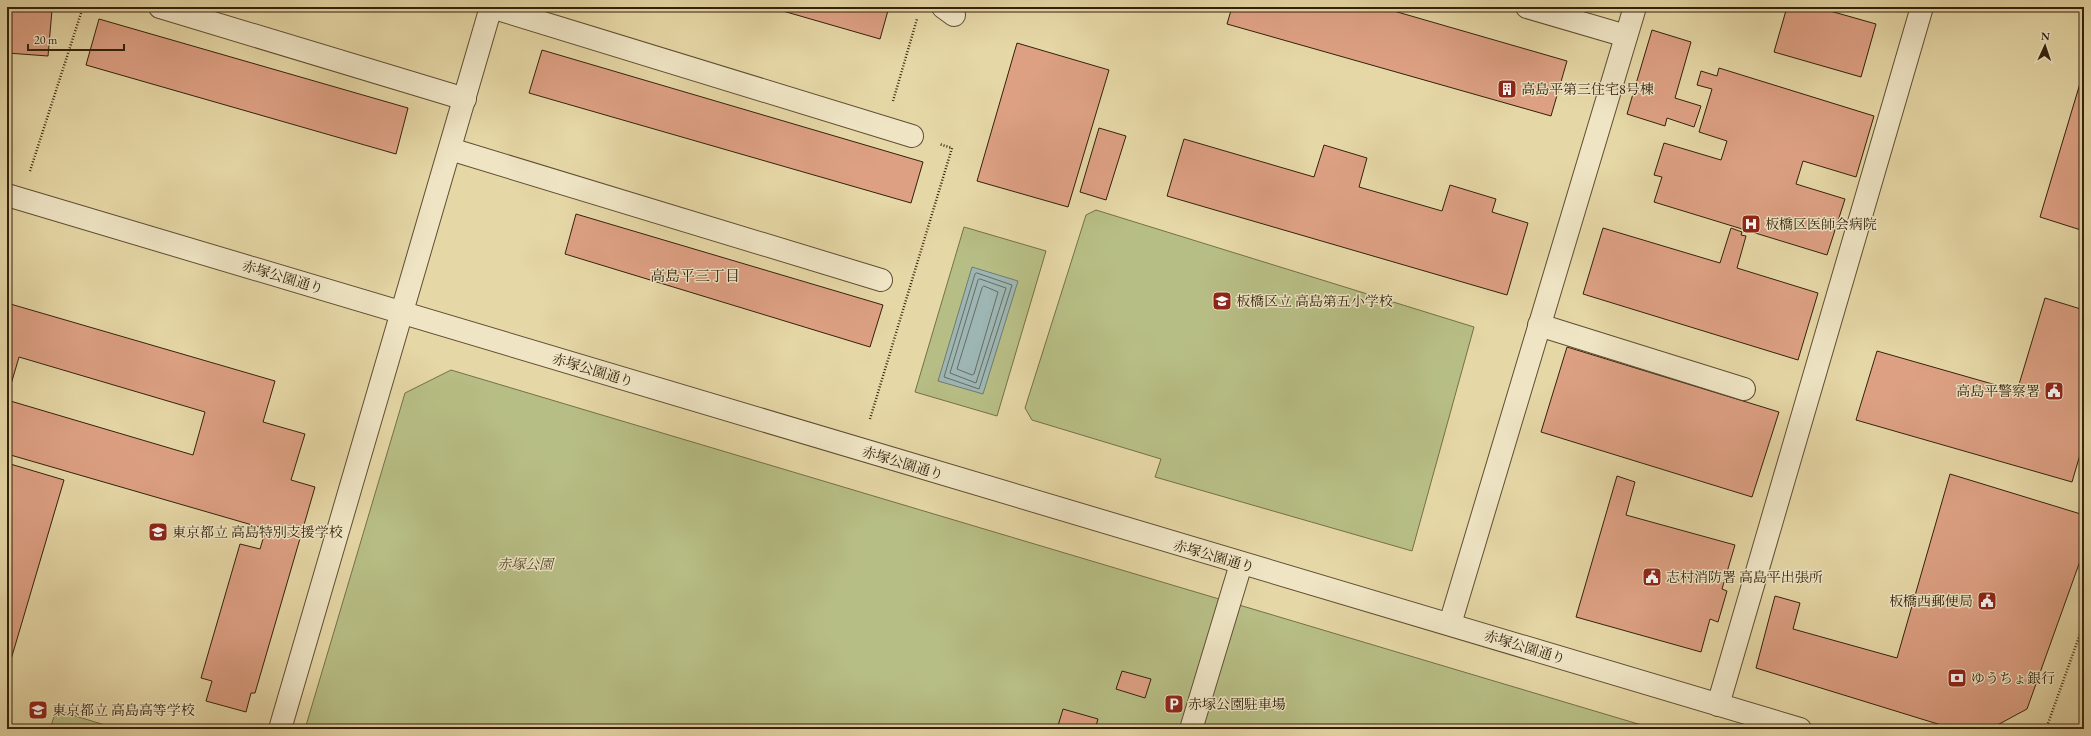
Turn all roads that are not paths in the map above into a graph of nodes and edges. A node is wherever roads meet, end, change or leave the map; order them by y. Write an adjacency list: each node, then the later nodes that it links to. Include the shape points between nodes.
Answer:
1 (160, 7): 7 (street)
2 (491, 7): 7 (street); 8 (street)
3 (1527, 7): 6 (street)
4 (1635, 7): 6 (street)
5 (1922, 7): 17 (street)
6 (1626, 36): 13 (street)
7 (465, 99): 9 (street)
8 (912, 136)
9 (450, 149): 11 (street); 12 (street)
10 (7, 196): 12 (street, 赤塚公園通り)
11 (881, 280)
12 (401, 312): 15 (street, 赤塚公園通り); 19 (street)
13 (1539, 325): 14 (street); 16 (street)
14 (1744, 389)
15 (1241, 564): 16 (street, 赤塚公園通り); 18 (street)
16 (1450, 624): 17 (street, 赤塚公園通り)
17 (1718, 705): 20 (street, 赤塚公園通り)
18 (1192, 726)
19 (280, 729)
20 (1800, 729)

